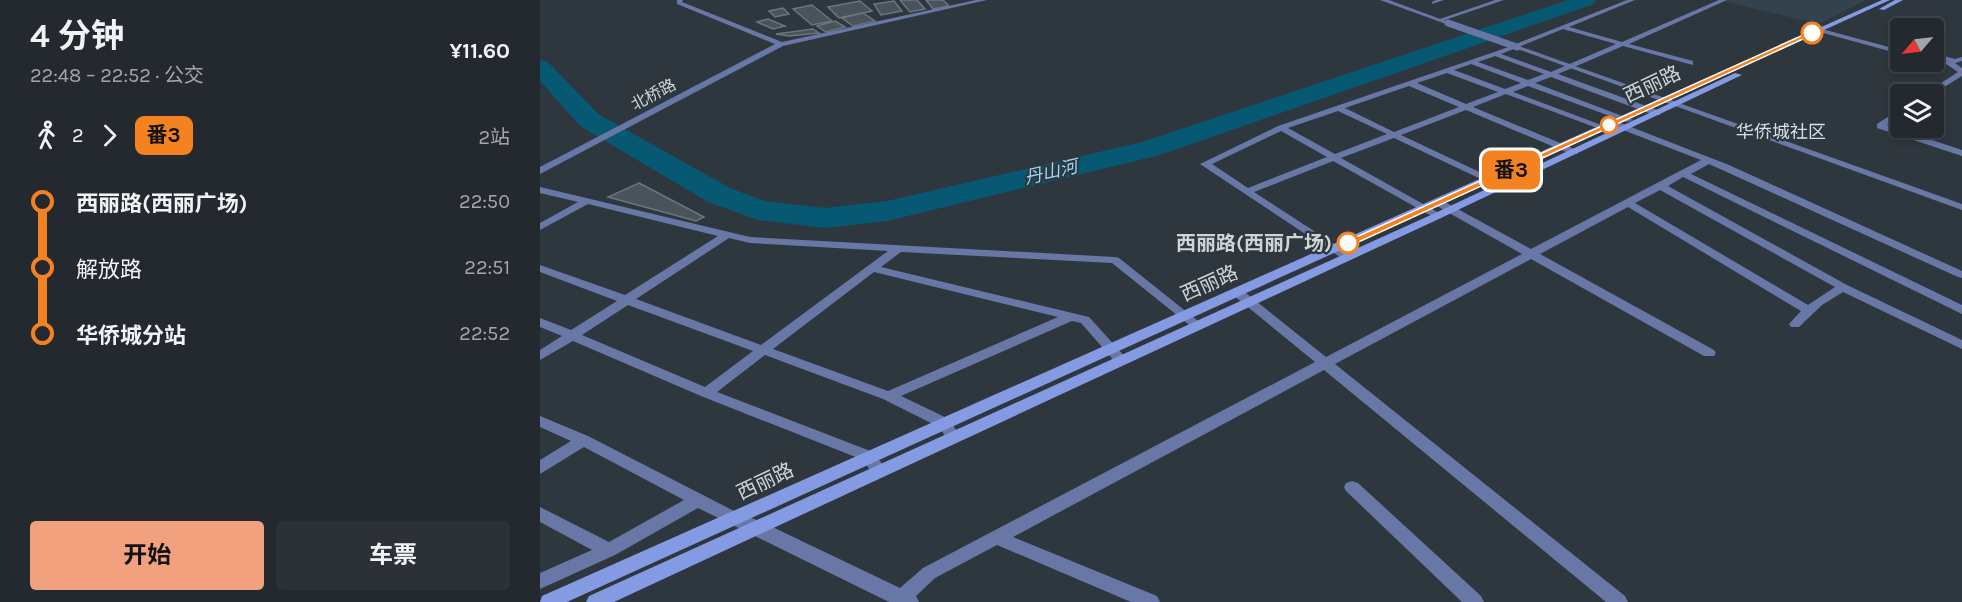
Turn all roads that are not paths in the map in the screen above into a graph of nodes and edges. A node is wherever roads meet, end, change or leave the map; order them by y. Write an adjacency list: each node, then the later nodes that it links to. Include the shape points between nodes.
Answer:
1 (680, 0): 12 (street, via 679,3 705,16)
2 (984, 0): 12 (street, 北桥路)
3 (1383, 0): 9 (street)
4 (1500, 0): 9 (street)
5 (1632, 0): 10 (street)
6 (1724, 0): 13 (street)
7 (1887, 0): 11 (main road, 西丽路)
8 (1900, 0): 11 (main road, 西丽路)
9 (1440, 20): 23 (street, bridge)
10 (1565, 27): 13 (street); 16 (street)
11 (1827, 30): 14 (street); 15 (street); 31 (main road, 西丽路); 31 (main road, 西丽路)
12 (781, 44): 45 (street, 北桥路)
13 (1623, 44): 22 (street); 23 (street)
14 (1890, 44)
15 (1890, 49)
16 (1493, 53): 19 (street); 26 (street)
17 (1944, 59): 21 (street)
18 (1962, 59): 21 (street)
19 (1469, 61): 24 (street); 28 (street)
20 (1944, 62): 21 (street)
21 (1951, 62): 25 (street)
22 (1690, 63)
23 (1572, 66): 26 (street); 31 (street)
24 (1446, 70): 27 (street); 30 (street)
25 (1962, 72): 29 (street)
26 (1551, 74): 28 (street); 34 (street)
27 (1409, 83): 32 (street); 33 (street)
28 (1528, 83): 30 (street); 36 (street)
29 (1943, 84)
30 (1506, 92): 32 (street); 36 (street)
31 (1672, 101): 34 (main road, 西丽路); 53 (street)
32 (1466, 107): 39 (street); 41 (street)
33 (1340, 109): 37 (street); 39 (street)
34 (1651, 111): 36 (main road, 西丽路)
35 (1890, 119): 38 (street, via 1880,126)
36 (1620, 125): 41 (main road, 西丽路); 44 (street)
37 (1281, 128): 43 (street); 50 (street, via 1205,164)
38 (1890, 129)
39 (1395, 135): 43 (street); 47 (street)
40 (1916, 138): 42 (street)
41 (1567, 149): 47 (main road, 西丽路)
42 (1962, 153)
43 (1334, 158): 50 (street); 54 (street)
44 (1709, 160): 46 (street); 64 (street)
45 (540, 171)
46 (1684, 174): 48 (street); 68 (street)
47 (1496, 183): 55 (main road, 西丽路)
48 (1661, 186): 52 (street); 65 (street)
49 (540, 190): 51 (street)
50 (1248, 191): 59 (street)
51 (587, 201): 56 (street); 57 (street)
52 (1628, 203): 60 (street); 69 (street)
53 (1962, 207)
54 (1425, 209): 55 (main road, 西丽路); 59 (main road, 西丽路)
55 (1443, 209): 60 (street); 61 (main road, 西丽路)
56 (540, 227)
57 (728, 234): 58 (street, via 750,240); 67 (street)
58 (897, 249): 63 (street); 70 (street, via 1116,261)
59 (1335, 249): 61 (street); 66 (main road, 西丽路)
60 (1532, 254): 79 (street); 82 (street)
61 (1347, 257): 66 (main road, 西丽路)
62 (540, 268): 67 (street)
63 (872, 268): 71 (street); 78 (street)
64 (1962, 275)
65 (1843, 287): 69 (street); 76 (street)
66 (1243, 297): 70 (main road, 西丽路); 74 (main road, 西丽路); 82 (street)
67 (626, 300): 75 (street); 78 (street)
68 (1962, 310)
69 (1809, 311): 73 (street)
70 (1186, 315): 74 (street); 77 (main road, 西丽路)
71 (1070, 317): 77 (street, via 1085,320); 84 (street)
72 (540, 322): 75 (street)
73 (1795, 324)
74 (1197, 325): 81 (main road, 西丽路)
75 (572, 335): 80 (street); 83 (street)
76 (1962, 345)
77 (1113, 348): 81 (street); 86 (main road, 西丽路)
78 (763, 350): 83 (street); 84 (street)
79 (1709, 353)
80 (540, 356)
81 (1121, 360): 87 (main road, 西丽路)
82 (1325, 363): 97 (street); 105 (street)
83 (706, 393): 89 (street)
84 (888, 396): 86 (street)
85 (540, 420): 88 (street)
86 (944, 423): 87 (street); 89 (main road, 西丽路)
87 (953, 436): 91 (main road, 西丽路)
88 (583, 440): 90 (street); 93 (street)
89 (868, 456): 91 (street); 95 (main road, 西丽路)
90 (540, 468)
91 (879, 470): 96 (main road, 西丽路)
92 (1352, 487): 104 (street)
93 (699, 500): 95 (street); 98 (street)
94 (540, 514): 98 (street)
95 (732, 518): 96 (street); 101 (main road, 西丽路)
96 (756, 527): 100 (street); 102 (main road, 西丽路)
97 (996, 537): 100 (street, via 929,573); 103 (street)
98 (609, 550): 99 (street)
99 (540, 581)
100 (903, 601)
101 (548, 602)
102 (595, 602)
103 (1151, 602)
104 (1475, 602)
105 (1619, 602)

